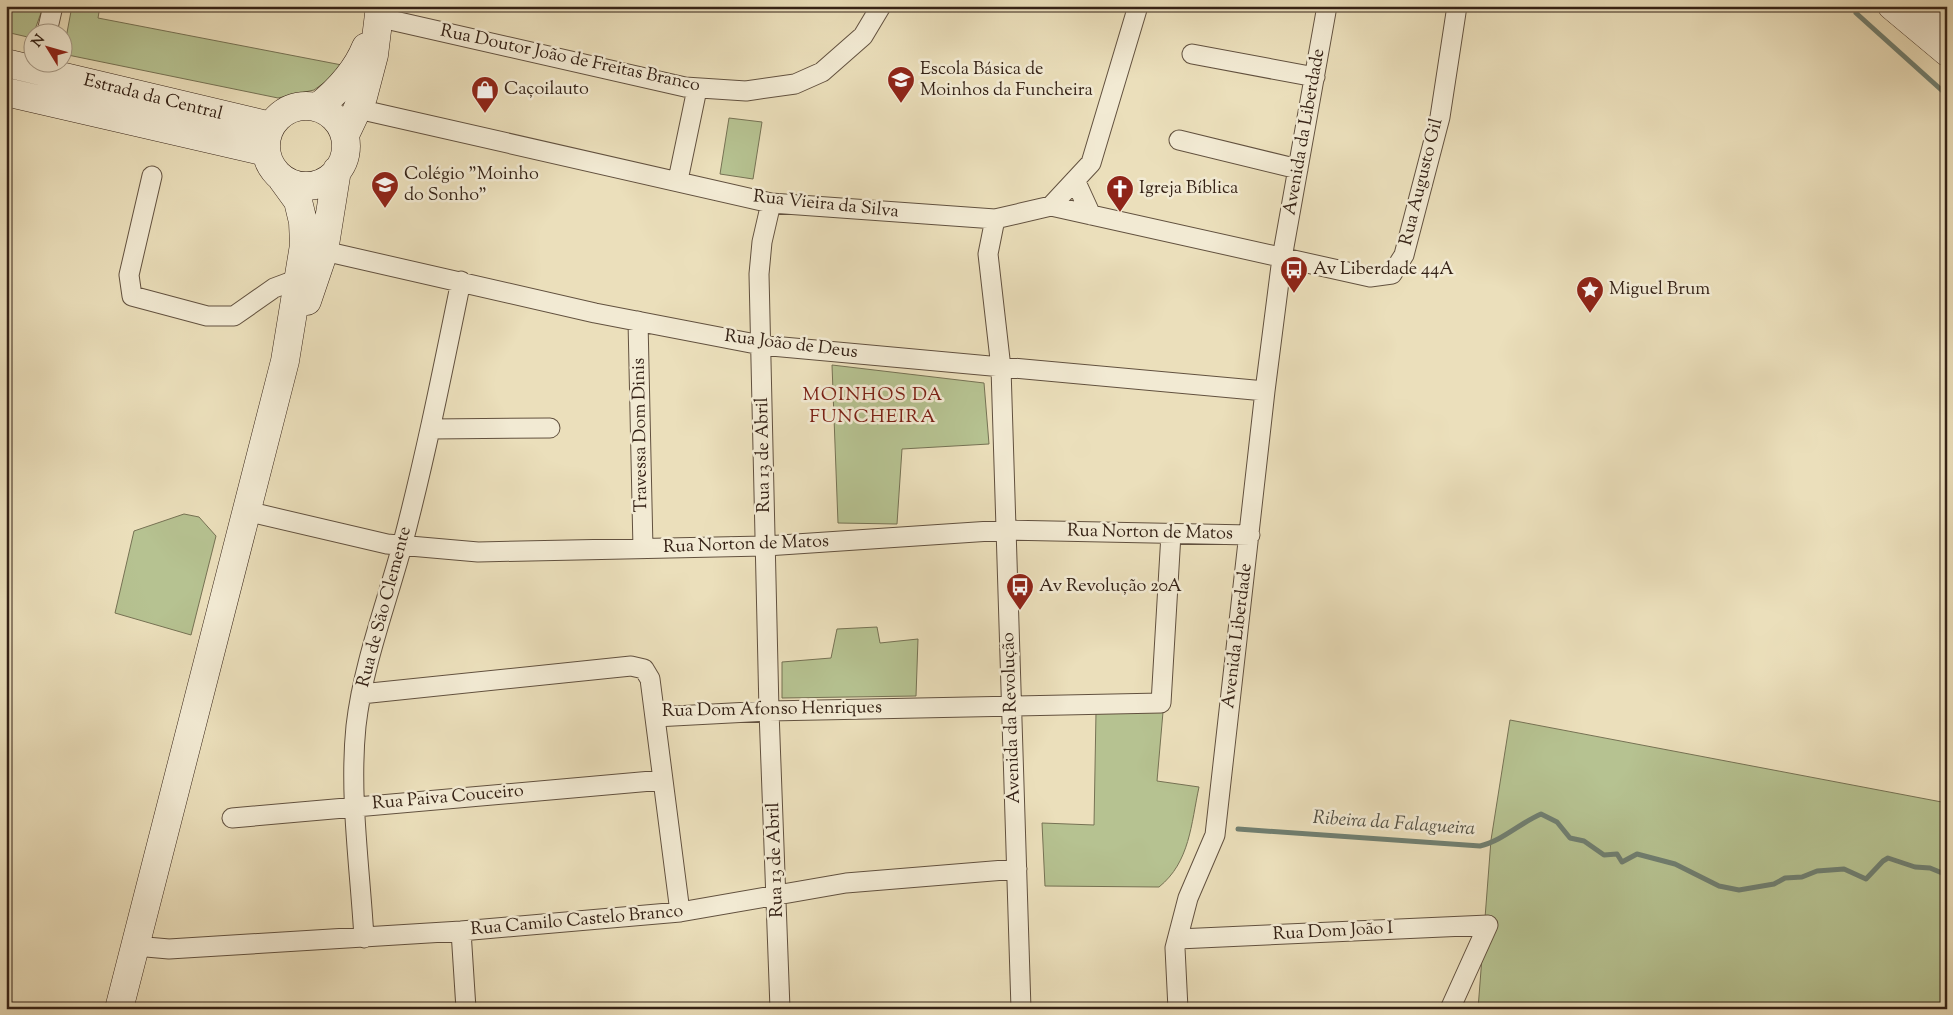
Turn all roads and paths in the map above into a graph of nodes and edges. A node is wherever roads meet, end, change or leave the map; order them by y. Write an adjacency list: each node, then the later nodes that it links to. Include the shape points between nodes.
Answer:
1 (53, 6): 9 (street)
2 (880, 6): 18 (street, Rua Doutor João de Freitas Branco, via 863,36 822,72 795,84 746,91)
3 (1138, 6): 31 (street, via 1091,163)
4 (1327, 6): 17 (street, Avenida da Liberdade)
5 (1457, 6): 37 (street, Rua Augusto Gil, via 1440,117 1404,255 1392,274 1370,277)
6 (1892, 6): 11 (street)
7 (1923, 6): 10 (street)
8 (378, 12): 18 (street, Rua Doutor João de Freitas Branco); 21 (street, via 359,64 338,92); 22 (street, via 374,55)
9 (49, 22)
10 (1947, 27)
11 (1947, 52)
12 (1192, 54): 17 (street)
13 (6, 62): 14 (street, Estrada da Central)
14 (22, 64)
15 (39, 72): 20 (street)
16 (59, 72): 24 (street, Estrada da Central)
17 (1314, 77): 26 (street, Avenida da Liberdade)
18 (697, 88): 30 (street)
19 (6, 92): 20 (street, Estrada da Central)
20 (33, 98): 24 (street, Estrada da Central)
21 (318, 107): 23 (street, via 335,118); 24 (street, via 291,108 279,115)
22 (358, 109): 23 (street); 30 (street, Rua Vieira da Silva, via 629,172)
23 (344, 135): 27 (street, via 344,160)
24 (268, 139): 29 (street, via 271,167)
25 (1179, 140): 26 (street)
26 (1298, 169): 37 (street, Avenida da Liberdade)
27 (337, 170): 29 (street, via 312,186 291,184); 36 (street)
28 (152, 176): 38 (street, via 129,275 132,296 207,316 234,316 274,288)
29 (282, 179): 38 (street, via 298,201 303,222 304,245)
30 (678, 180): 32 (street, Rua Vieira da Silva)
31 (1075, 180): 33 (street); 34 (street)
32 (771, 203): 35 (street, Rua Vieira da Silva); 41 (street, Rua 13 de Abril, via 759,274)
33 (1051, 206): 34 (street, Rua Augusto Gil); 35 (street, Rua Vieira da Silva)
34 (1091, 215): 37 (street, Rua Augusto Gil)
35 (995, 219): 43 (street, Avenida da Revolução, via 988,254)
36 (324, 251): 39 (street, Rua João de Deus); 42 (street)
37 (1282, 258): 44 (street, Avenida Liberdade)
38 (298, 279): 42 (street)
39 (461, 280): 40 (street, Rua João de Deus); 46 (street, Rua de São Clemente)
40 (638, 321): 41 (street, Rua João de Deus); 53 (street, Travessa Dom Dinis)
41 (761, 344): 43 (street, Rua João de Deus); 52 (street, Rua 13 de Abril)
42 (285, 361): 47 (street)
43 (1001, 368): 44 (street, Rua João de Deus); 48 (street, Avenida da Revolução)
44 (1265, 391): 50 (street, Avenida Liberdade)
45 (550, 428): 46 (street)
46 (431, 429): 51 (street, Rua de São Clemente)
47 (246, 511): 51 (street, Rua Norton de Matos); 67 (street)
48 (1006, 530): 49 (street, Rua Norton de Matos); 52 (street, Rua Norton de Matos); 55 (street, Avenida da Revolução)
49 (1171, 534): 50 (street, Rua Norton de Matos); 55 (street, Rua Dom Afonso Henriques, via 1161,703)
50 (1250, 535): 66 (street, Avenida Liberdade, via 1215,835 1188,898)
51 (402, 545): 53 (street, Rua Norton de Matos, via 478,552); 54 (street, Rua de São Clemente)
52 (766, 546): 53 (street, Rua Norton de Matos); 56 (street, Rua 13 de Abril)
53 (643, 549)
54 (361, 694): 57 (street, Rua Dom Afonso Henriques, via 631,666 644,669 650,679); 59 (street, Rua de São Clemente, via 354,758)
55 (1010, 705): 56 (street, Rua Dom Afonso Henriques); 61 (street, Avenida da Revolução)
56 (769, 711): 57 (street, Rua Dom Afonso Henriques); 62 (street, Rua 13 de Abril)
57 (655, 717): 58 (street)
58 (663, 780): 59 (street, Rua Paiva Couceiro); 63 (street)
59 (356, 806): 60 (street, Rua Paiva Couceiro); 65 (street, Rua de São Clemente)
60 (232, 818)
61 (1017, 869): 62 (street, Rua Camilo Castelo Branco, via 846,883); 71 (street, Avenida da Revolução)
62 (778, 896): 63 (street, Rua Camilo Castelo Branco); 70 (street, Rua 13 de Abril)
63 (680, 912): 64 (street, Rua Camilo Castelo Branco)
64 (461, 931): 65 (street, Rua Camilo Castelo Branco); 69 (street)
65 (364, 938): 67 (street, Rua Camilo Castelo Branco, via 169,949)
66 (1178, 939): 72 (street, Avenida Liberdade, via 1175,948); 73 (street, Rua Dom João I, via 1488,925)
67 (135, 946): 68 (street)
68 (119, 1009)
69 (466, 1009)
70 (780, 1009)
71 (1021, 1009)
72 (1178, 1009)
73 (1450, 1009)

